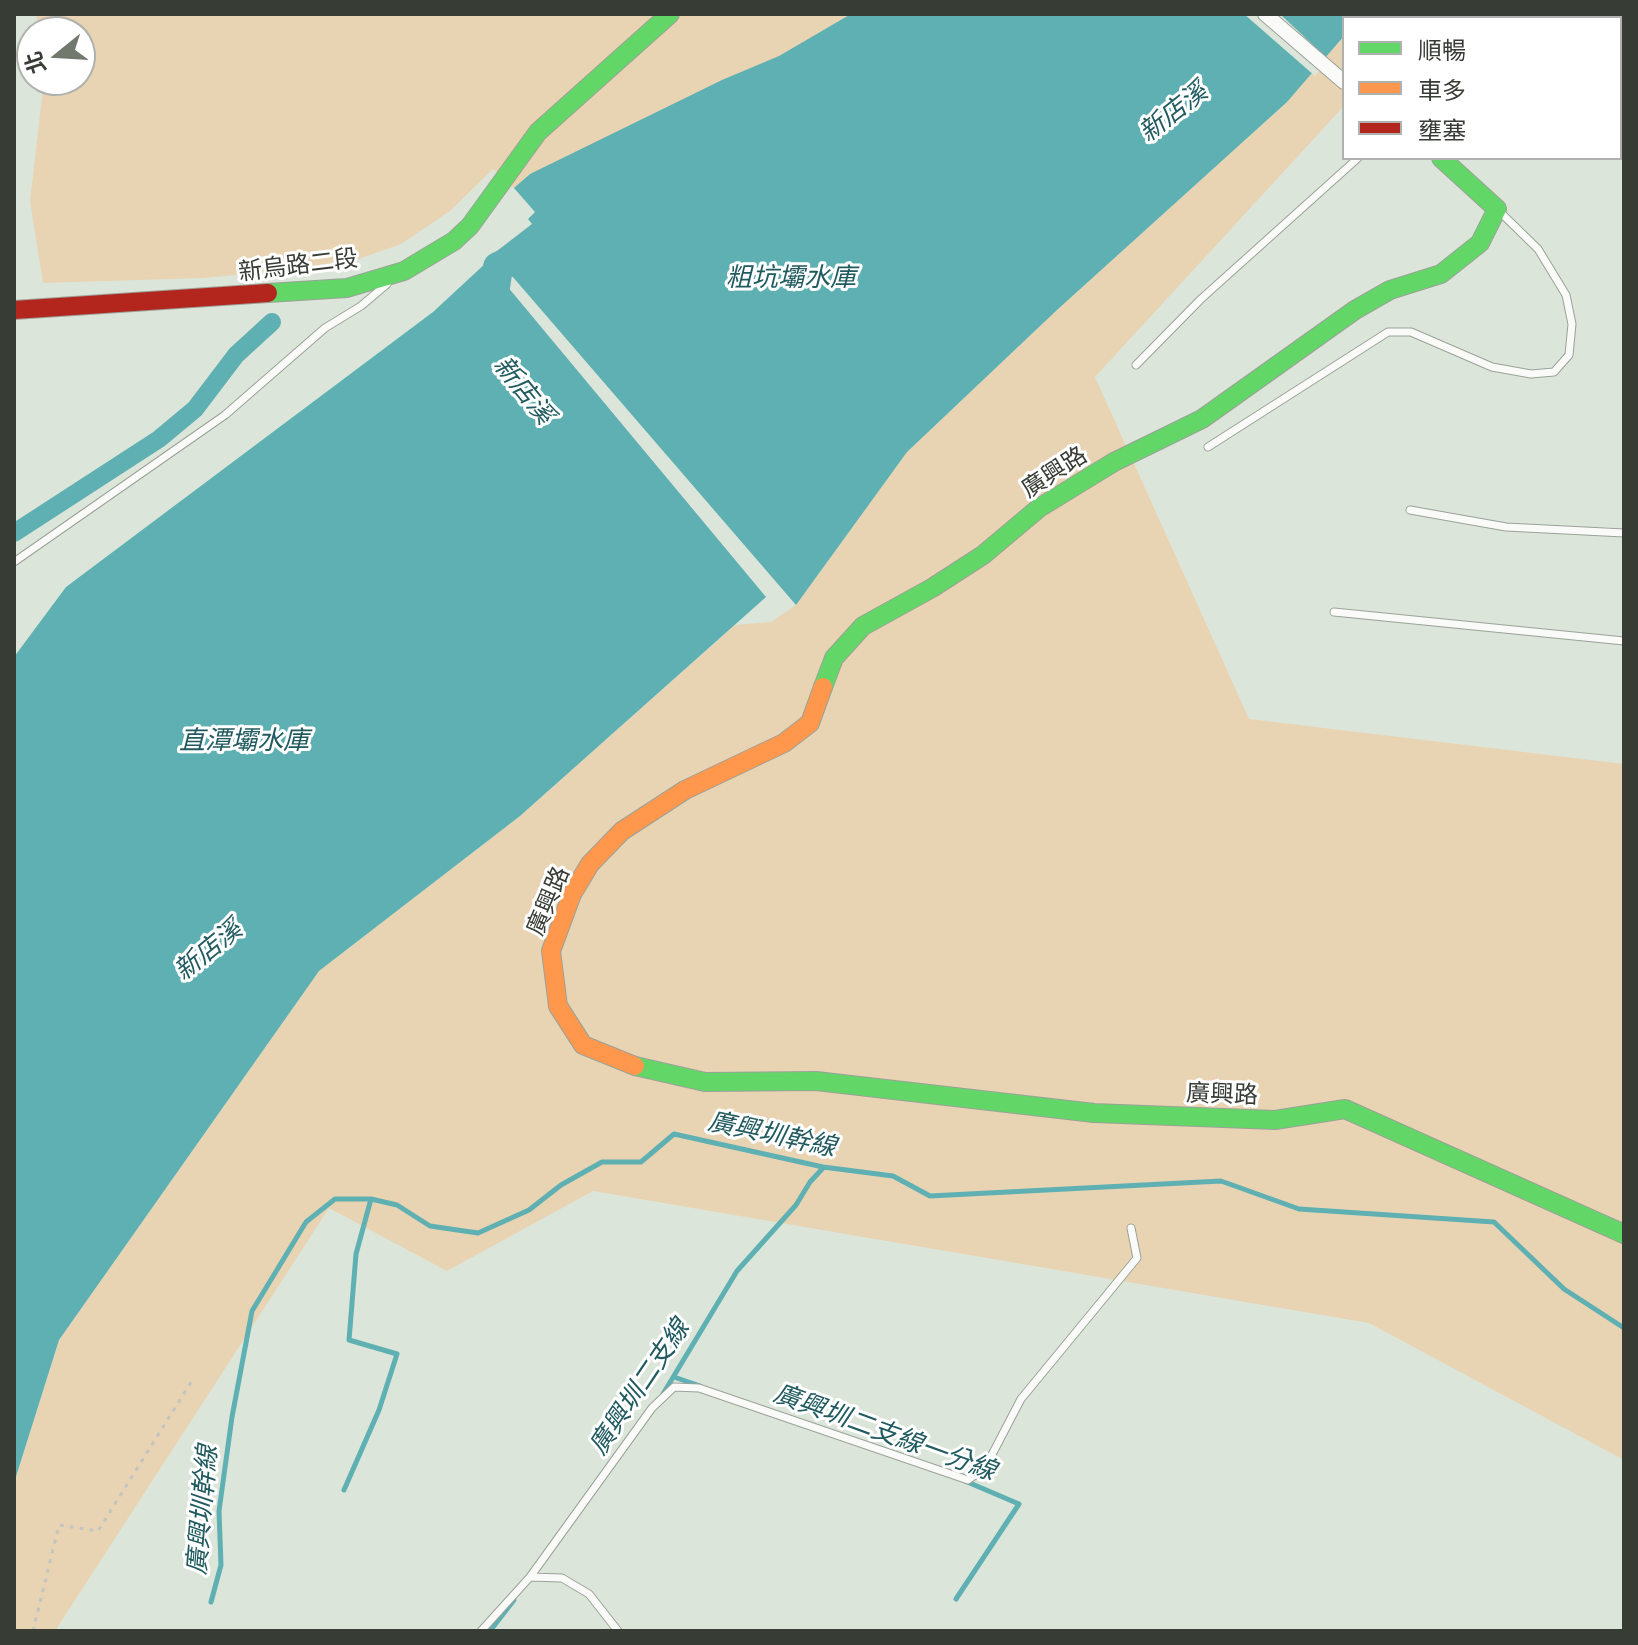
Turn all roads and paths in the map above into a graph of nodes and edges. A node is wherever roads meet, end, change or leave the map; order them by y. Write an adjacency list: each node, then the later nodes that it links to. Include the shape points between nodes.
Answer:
1 (670, 14): 7 (street, 新烏路二段, via 538,132 470,226)
2 (1265, 14): 3 (street)
3 (1342, 80)
4 (1356, 160): 9 (lane)
5 (1443, 160): 6 (street)
6 (1497, 209): 10 (lane, via 1538,249 1566,295 1572,324 1569,355 1554,372 1492,367 1411,332 1388,332); 17 (street, 廣興路, via 1480,243 1441,274 1390,290 1355,310 1202,419 1114,462 1039,508 983,555 863,626 834,658 810,723 784,743 685,790 622,831 590,864 572,894 551,951 558,1006 583,1045 623,1063 705,1082 816,1081 1094,1113 1275,1120 1345,1109)
7 (404, 271): 8 (street, 新烏路二段, via 347,288); 13 (lane, via 325,328 225,415)
8 (14, 310)
9 (1136, 365)
10 (1208, 447)
11 (1410, 510): 12 (lane, via 1506,527)
12 (1624, 533)
13 (14, 562)
14 (1334, 612): 15 (lane)
15 (1624, 641)
16 (1131, 1228): 19 (lane, via 1137,1258 1021,1399 985,1468 968,1480 699,1388 674,1387 652,1408)
17 (1624, 1234)
18 (193, 1379): 20 (path, via 98,1531 59,1525)
19 (530, 1577): 21 (lane); 22 (lane, via 562,1578 589,1594)
20 (33, 1631)
21 (481, 1631)
22 (618, 1631)

